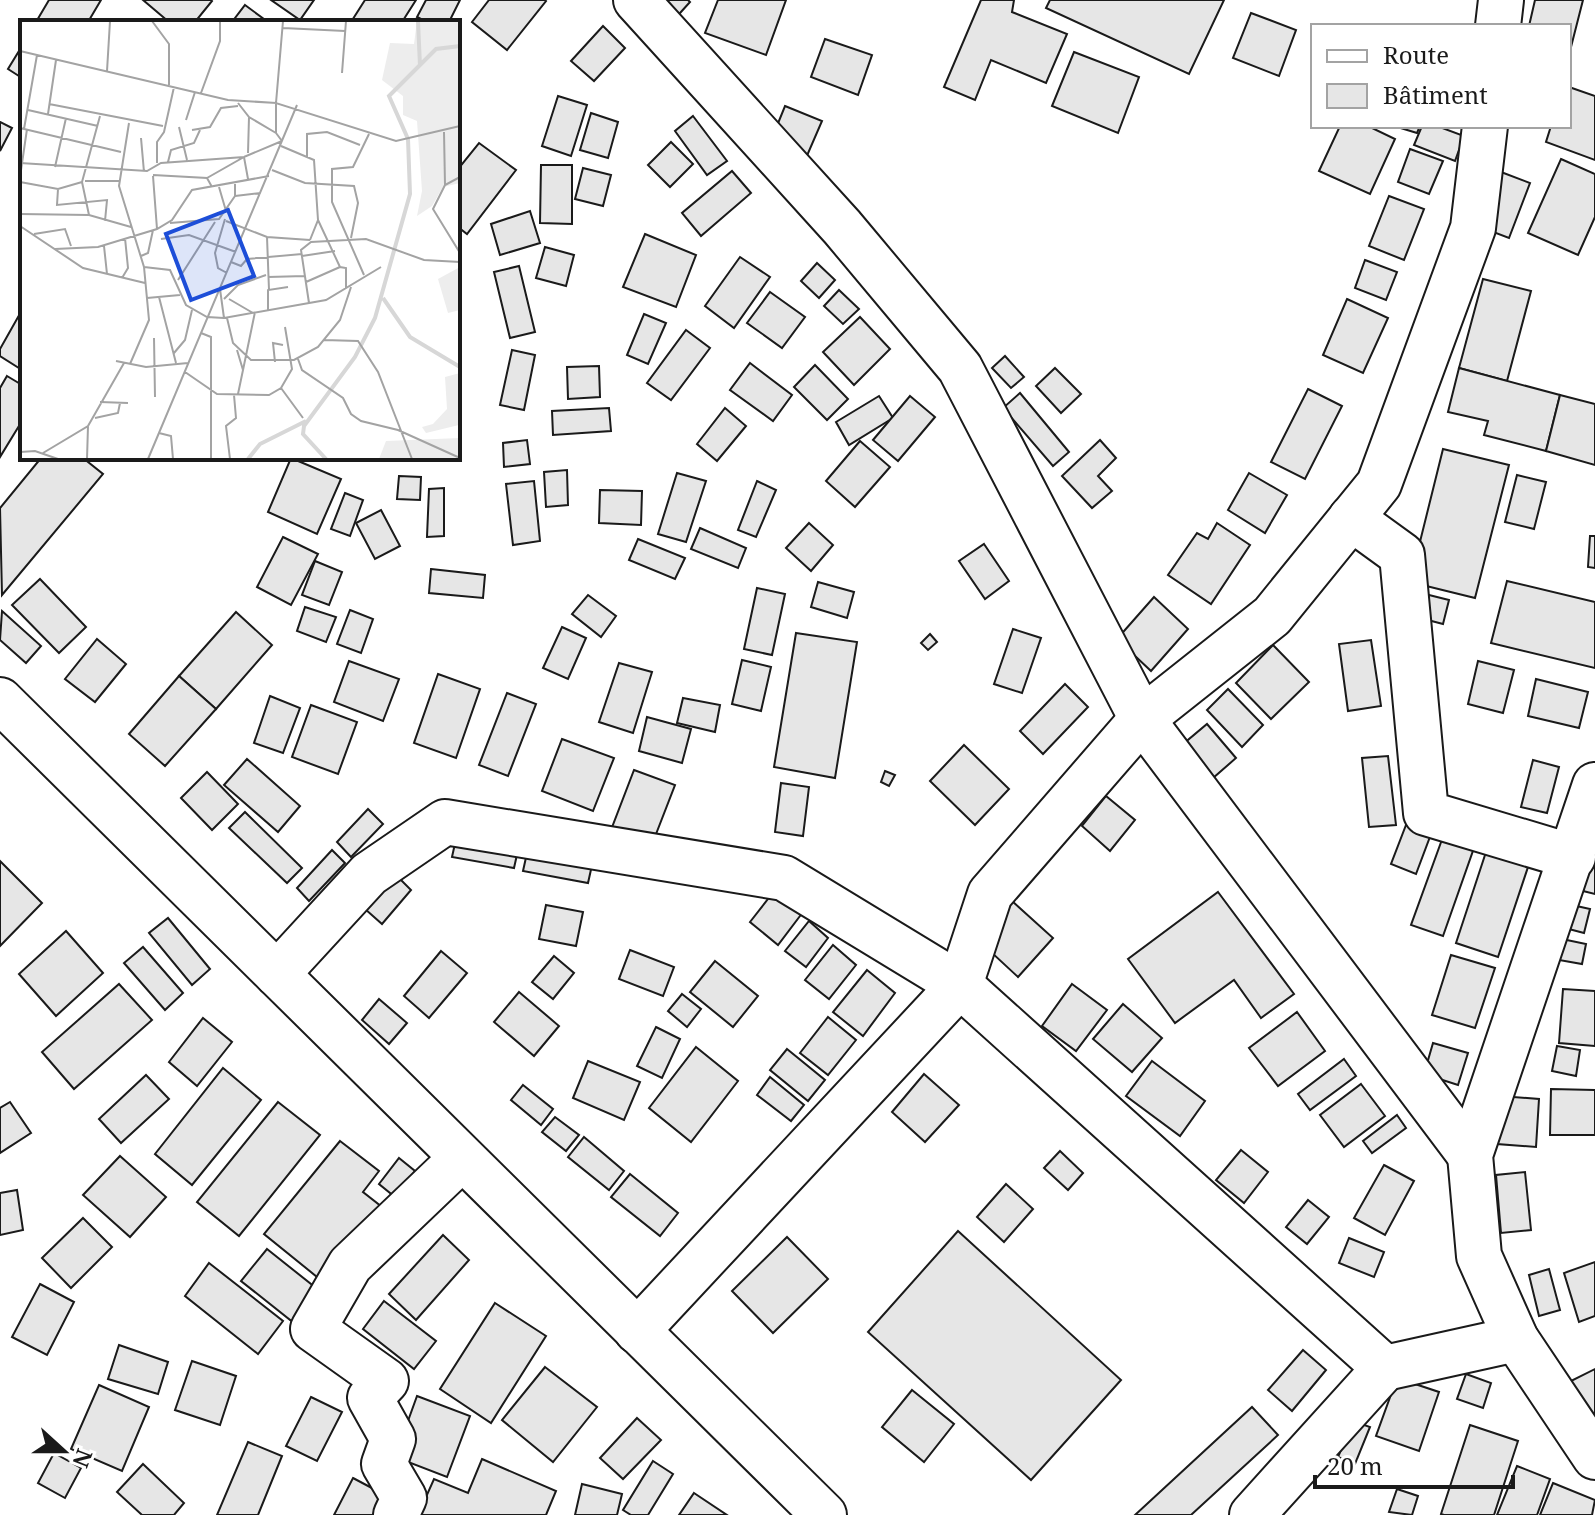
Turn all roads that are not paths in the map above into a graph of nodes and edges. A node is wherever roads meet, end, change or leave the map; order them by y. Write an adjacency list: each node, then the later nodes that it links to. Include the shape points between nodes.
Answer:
1 (636, 0): 7 (street, via 842,227 960,368)
2 (1501, 0): 3 (street)
3 (1498, 24)
4 (1485, 128): 5 (street, via 1473,228 1379,484)
5 (1351, 518): 7 (street, via 1272,616); 9 (street, via 1402,555 1426,813)
6 (0, 700): 10 (street)
7 (1142, 719): 11 (street, via 990,894); 12 (street)
8 (1595, 785): 9 (street)
9 (1573, 857): 12 (street)
10 (277, 974): 11 (street, via 369,874 445,822 784,878); 13 (street)
11 (960, 985): 14 (street); 16 (street)
12 (1470, 1155): 15 (street, via 1479,1256)
13 (462, 1158): 14 (street); 18 (street, via 350,1265 313,1329 386,1381 370,1398 393,1439 384,1464 404,1498)
14 (637, 1331): 19 (street)
15 (1516, 1339): 16 (street); 17 (street)
16 (1385, 1368): 20 (street)
17 (1595, 1457)
18 (396, 1515)
19 (824, 1515)
20 (1252, 1515)

